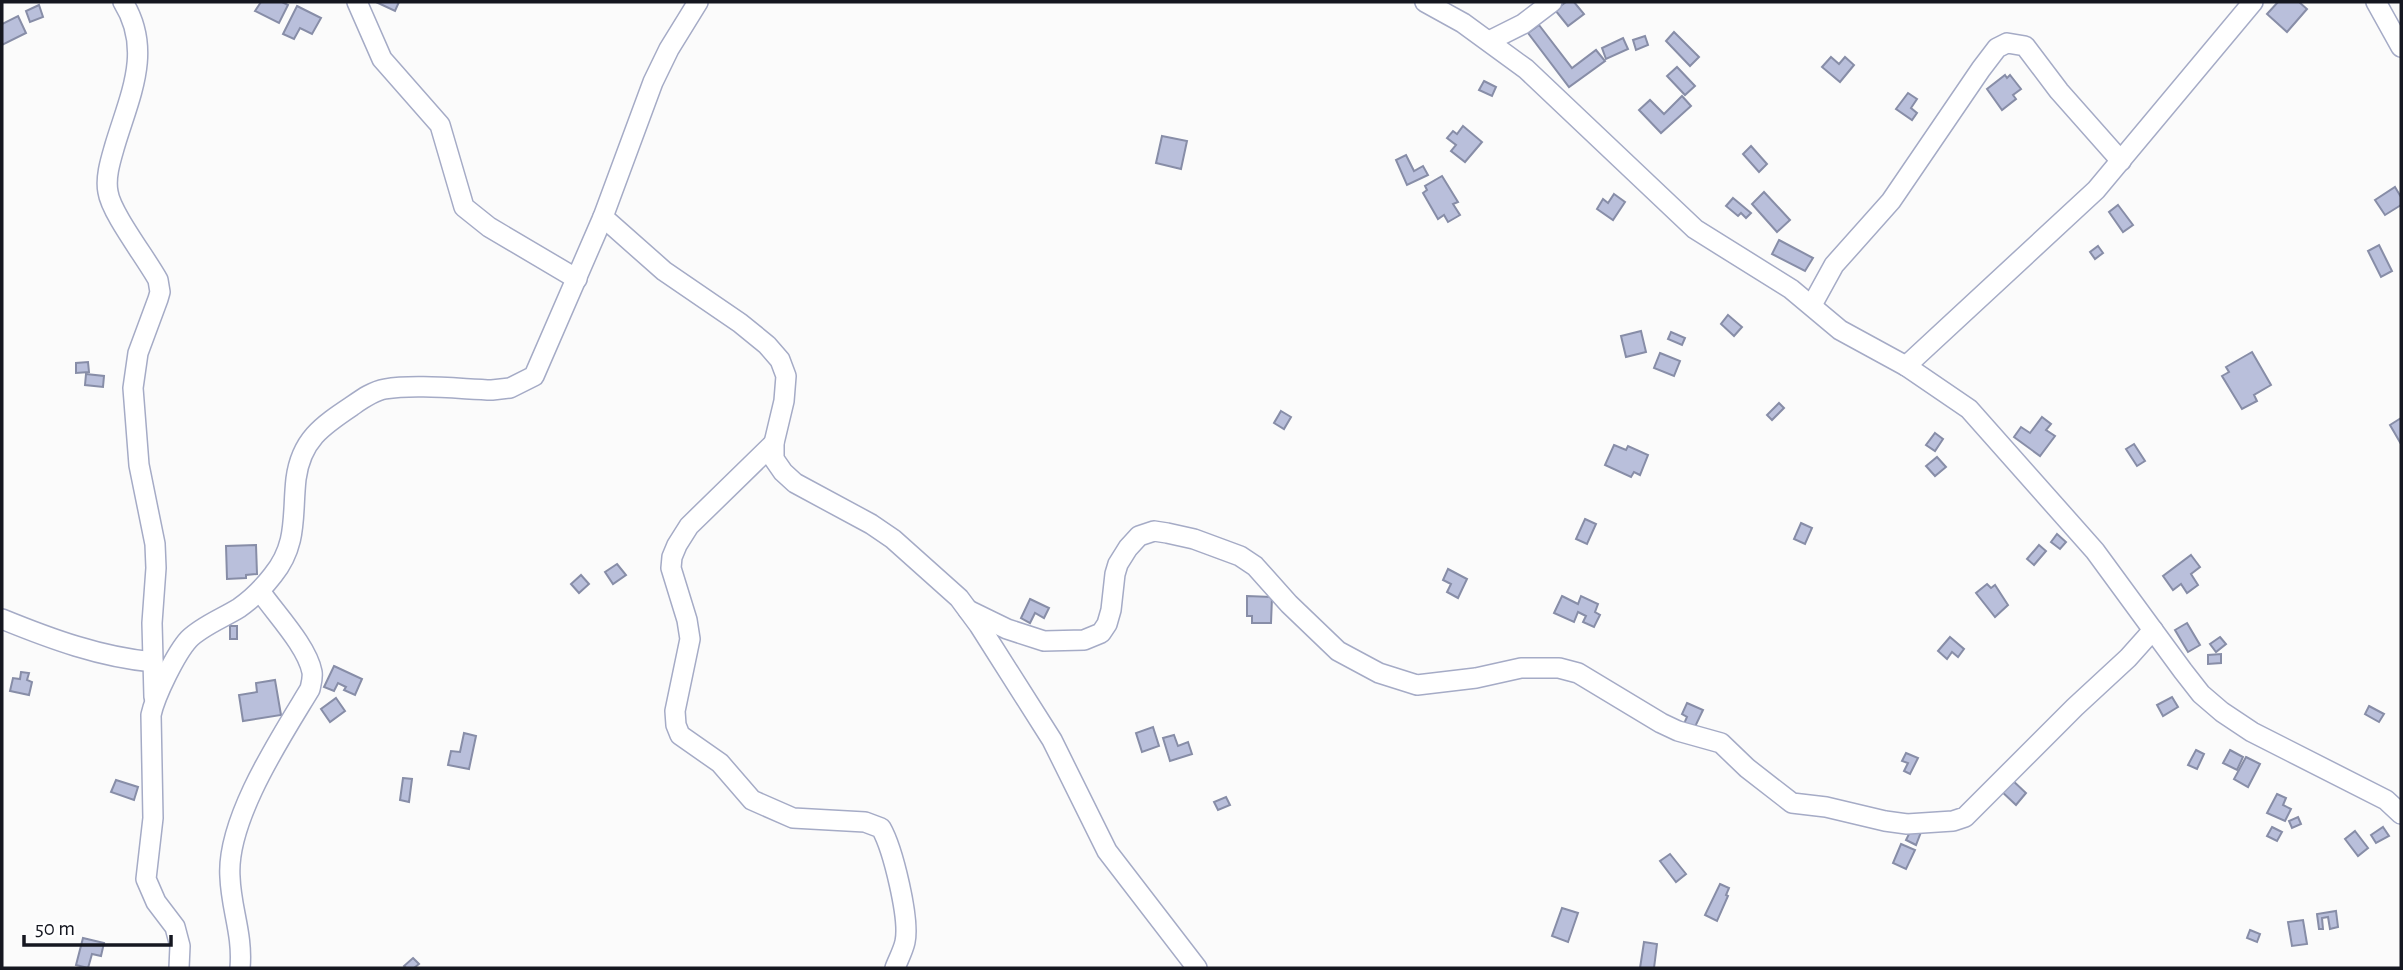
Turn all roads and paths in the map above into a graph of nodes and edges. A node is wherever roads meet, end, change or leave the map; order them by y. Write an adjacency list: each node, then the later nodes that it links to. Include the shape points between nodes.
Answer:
1 (123, 2): 20 (street, via 137,36 138,70 110,161 107,188 118,216 158,280 160,292 138,353 133,388 139,465 155,544)
2 (357, 2): 12 (street, via 382,59 440,125 464,207)
3 (698, 2): 11 (street, via 653,82)
4 (1425, 2): 8 (street)
5 (1552, 2): 8 (street)
6 (2253, 2): 10 (street)
7 (2376, 2): 9 (street)
8 (1489, 41): 13 (street, via 1544,85 1695,229)
9 (2401, 47)
10 (2121, 161): 13 (street, via 2059,91 2034,55 2025,46 2007,43 1997,48 1981,69 1891,201 1834,265); 14 (street, via 2096,190)
11 (603, 217): 12 (street); 15 (street, via 664,271 740,323 780,360 786,376)
12 (577, 279): 16 (street, via 539,368 524,383 492,390 381,390 320,428 307,444 296,478 289,547)
13 (1812, 305): 14 (street, via 1840,330)
14 (1906, 366): 19 (street, via 1969,409 2095,551)
15 (774, 443): 17 (street, via 774,459 795,483 893,540); 25 (street, via 689,526 672,557 690,639 676,724 680,735 720,763 752,800 793,818 865,822 881,828 892,856 905,923 905,943)
16 (260, 591): 21 (street, via 188,640); 24 (street, via 301,648 312,678 249,799 233,847 230,878 240,930)
17 (968, 610): 19 (street, via 1044,641 1084,640 1101,633 1107,624 1118,564 1139,536 1154,531 1194,539 1255,566 1338,651 1379,673 1417,685 1521,668 1578,673 1661,723 1721,743 1792,803 1908,824 1965,817); 26 (street, via 1052,740 1107,850)
18 (2, 620): 20 (street, via 106,656)
19 (2153, 630): 22 (street, via 2201,694 2222,712 2386,800)
20 (153, 662): 21 (street)
21 (155, 700): 23 (street, via 151,725 153,818 146,879 175,927)
22 (2401, 814)
23 (179, 968)
24 (240, 968)
25 (895, 968)
26 (1197, 968)

